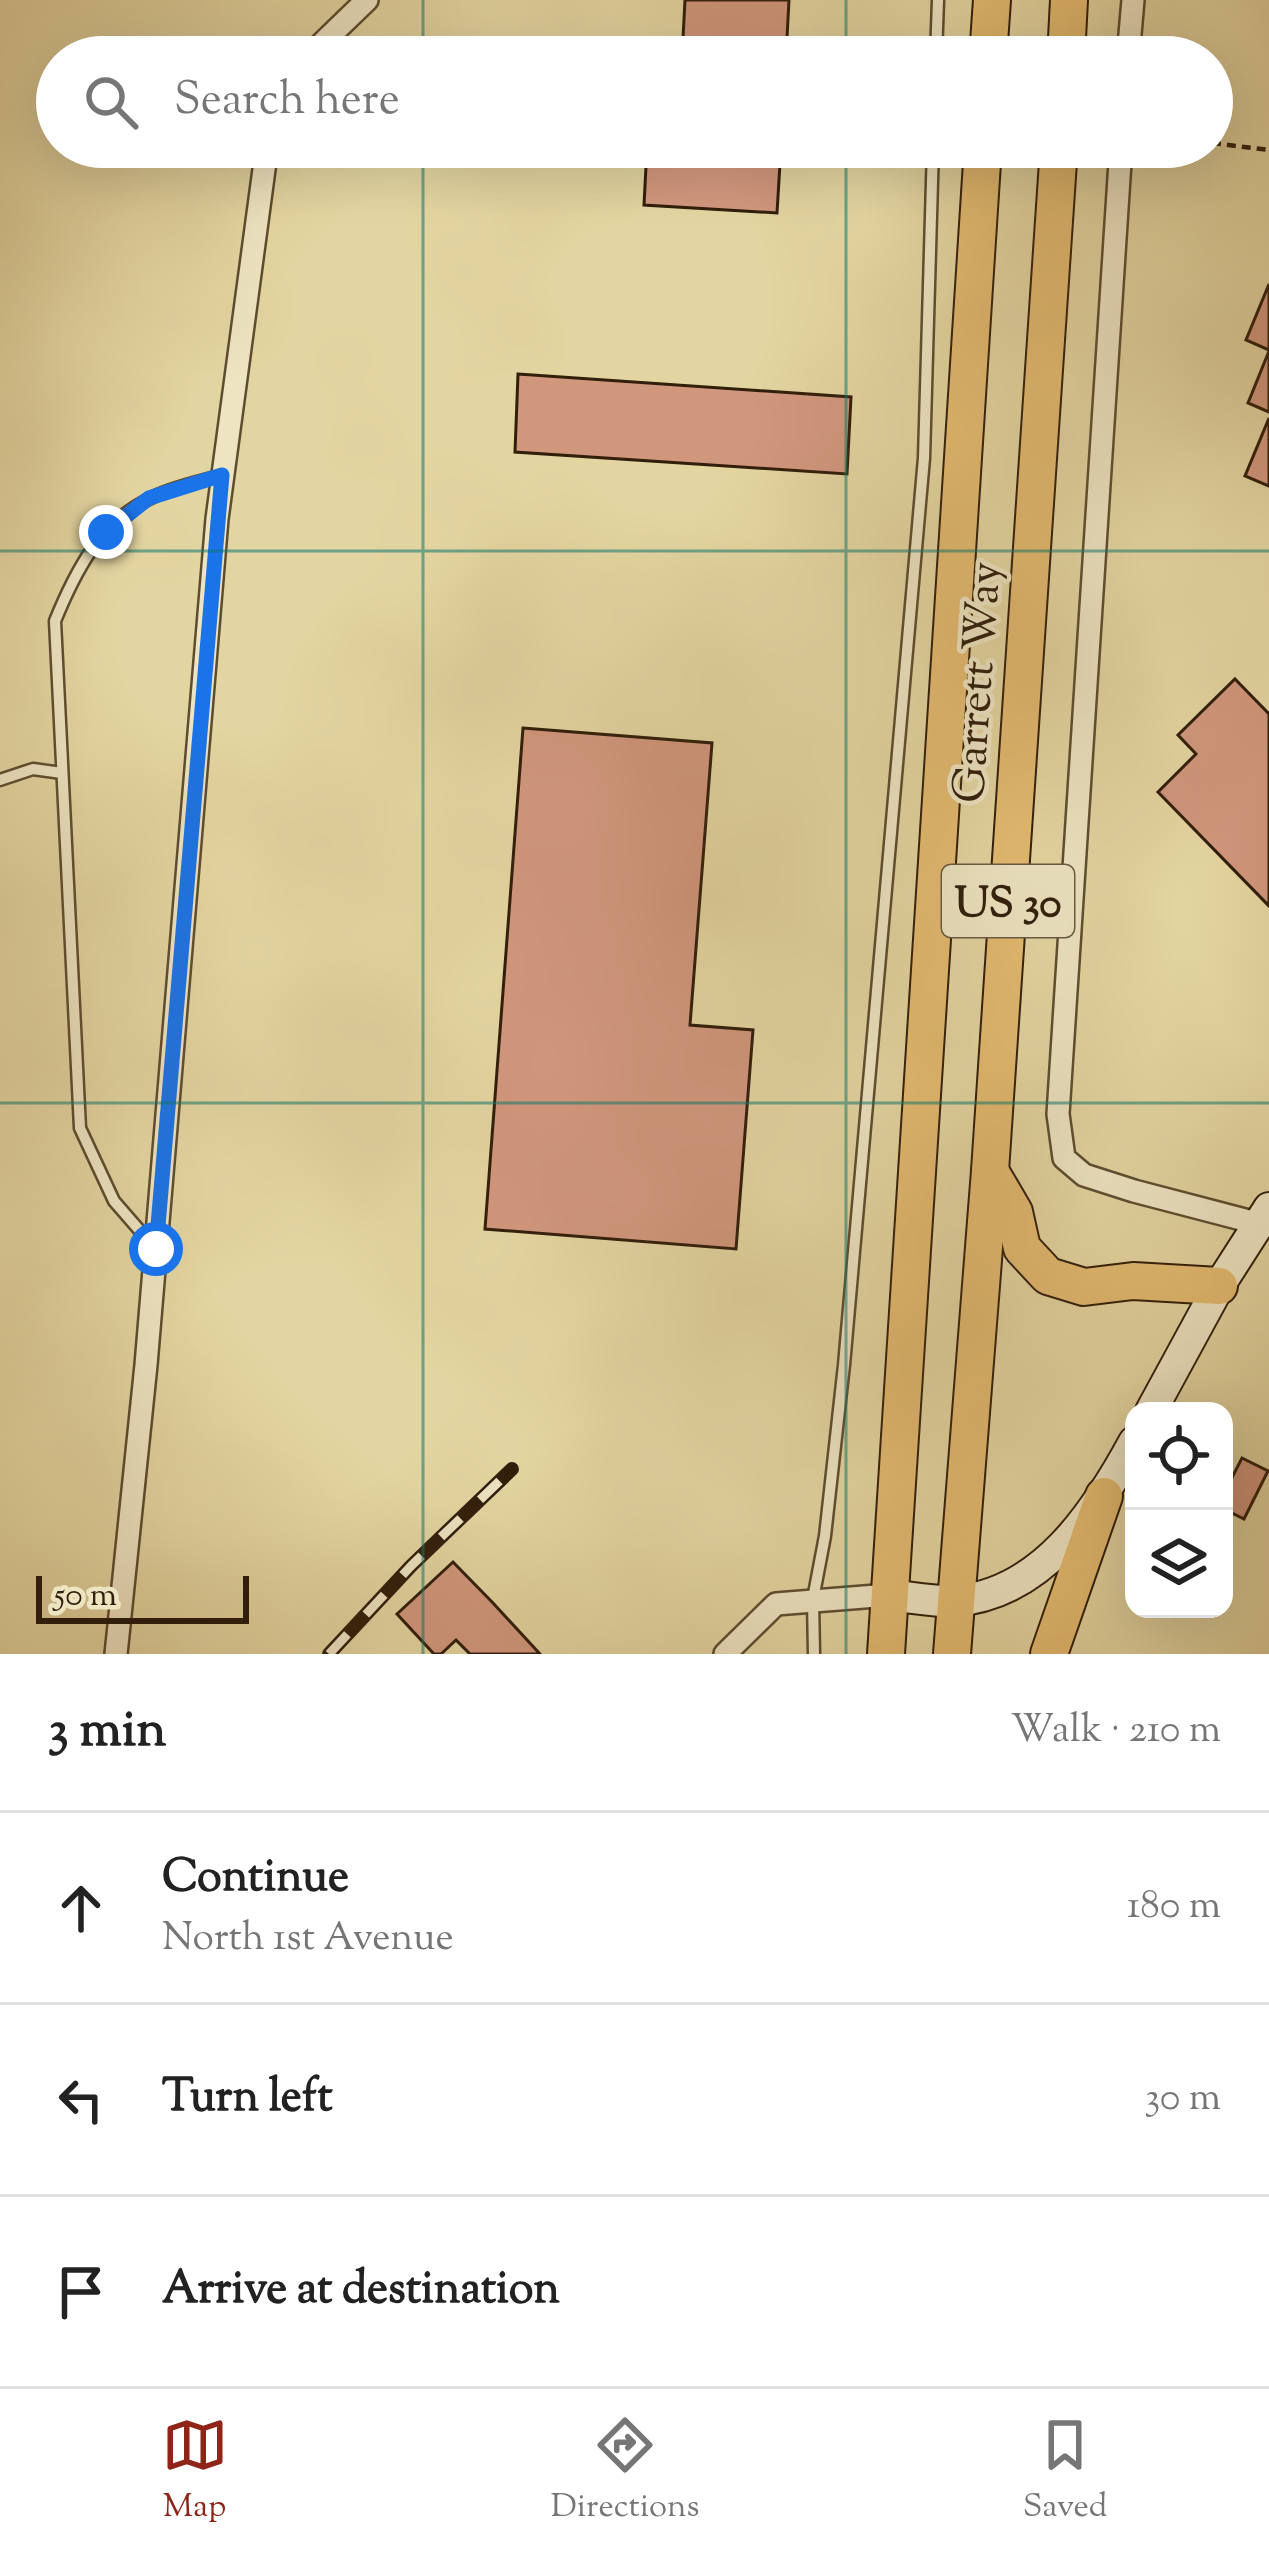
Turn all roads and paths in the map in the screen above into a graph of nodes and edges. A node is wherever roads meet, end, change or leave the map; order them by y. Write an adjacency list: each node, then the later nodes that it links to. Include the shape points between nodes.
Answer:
1 (367, 0): 6 (street)
2 (938, 0): 7 (lane)
3 (992, 0): 8 (main road)
4 (1070, 0): 9 (main road)
5 (1133, 0): 10 (street)
6 (330, 36)
7 (937, 36)
8 (989, 36)
9 (1067, 36)
10 (1130, 36)
11 (1233, 146): 12 (path)
12 (1269, 150)
13 (264, 168): 18 (street)
14 (932, 168): 29 (lane, via 924,458 844,1365)
15 (981, 168): 28 (main road, Garrett Way / US 30)
16 (1059, 168): 21 (main road, Garrett Way / US 30)
17 (1120, 168): 22 (street, via 1058,1114 1064,1158 1084,1174 1184,1207)
18 (222, 475): 19 (lane, via 149,498 77,568 56,621); 23 (street)
19 (62, 773): 20 (lane, via 32,769); 23 (lane, via 80,1127 115,1202)
20 (0, 780)
21 (990, 1172): 24 (main road, via 1014,1212 1022,1248 1048,1276 1084,1287); 30 (main road, Garrett Way / US 30)
22 (1266, 1219): 24 (main road)
23 (156, 1249): 31 (street)
24 (1220, 1286): 25 (main road)
25 (1156, 1402)
26 (1125, 1458): 27 (main road)
27 (1104, 1496): 30 (main road, via 1046,1563 1011,1586); 36 (main road)
28 (889, 1595): 29 (street); 30 (main road); 34 (main road, Garrett Way / US 30)
29 (812, 1599): 32 (street, via 776,1604); 33 (lane)
30 (956, 1601): 35 (main road, Garrett Way / US 30)
31 (116, 1654)
32 (725, 1654)
33 (814, 1654)
34 (886, 1654)
35 (952, 1654)
36 (1049, 1654)

